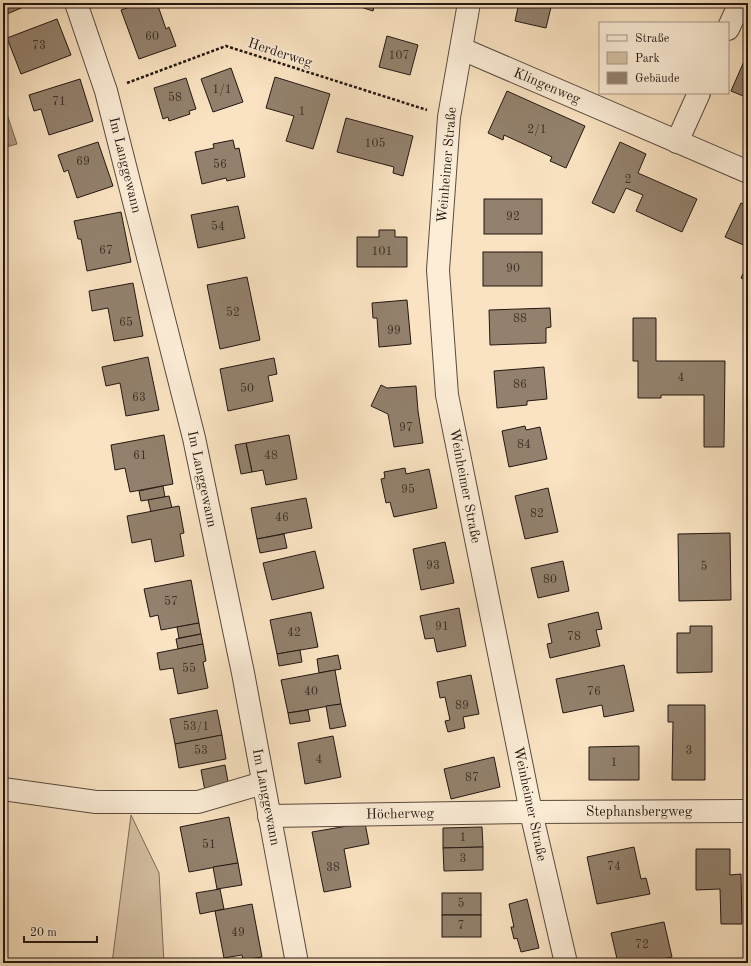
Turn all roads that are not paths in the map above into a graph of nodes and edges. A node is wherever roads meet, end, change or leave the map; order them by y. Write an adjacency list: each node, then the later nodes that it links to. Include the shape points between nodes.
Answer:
1 (76, 3): 9 (street, Im Langgewann, via 106,91 194,438)
2 (469, 3): 5 (street, Weinheimer Straße)
3 (740, 3): 4 (street)
4 (729, 27)
5 (462, 49): 7 (street, Klingenweg); 12 (street, Weinheimer Straße, via 449,118 438,270 447,395)
6 (699, 94): 7 (street)
7 (677, 142): 8 (street, Klingenweg)
8 (748, 172)
9 (263, 783): 10 (street, via 198,802 96,802); 13 (street, Im Langgewann)
10 (3, 789)
11 (748, 811): 12 (street, Stephansbergweg)
12 (531, 812): 13 (street, Höcherweg); 15 (street, Weinheimer Straße)
13 (269, 816): 14 (street, Im Langgewann)
14 (297, 963)
15 (566, 963)

